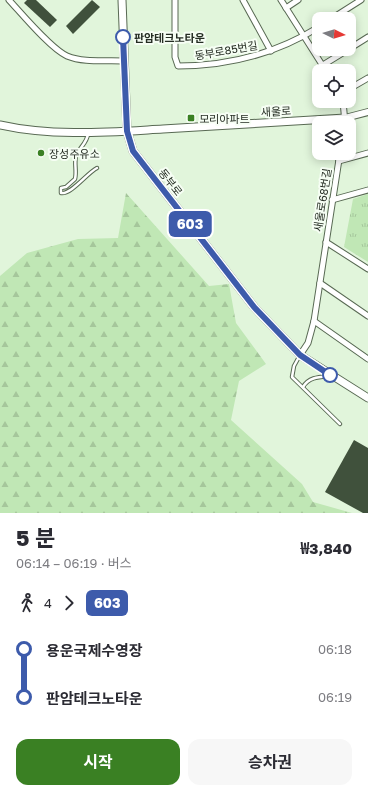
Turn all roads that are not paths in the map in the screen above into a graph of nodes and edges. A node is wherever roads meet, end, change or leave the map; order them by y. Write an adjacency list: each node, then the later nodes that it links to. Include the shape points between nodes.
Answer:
1 (9, 0): 16 (street, via 66,56 82,60)
2 (122, 0): 16 (main road, 동부로)
3 (175, 0): 14 (street, 동부로85번길, via 175,57 178,66 223,62)
4 (243, 0): 14 (street)
5 (281, 0): 8 (street)
6 (298, 0): 8 (street)
7 (361, 0): 9 (street)
8 (286, 8): 11 (street)
9 (342, 12)
10 (312, 32): 11 (street, 동부로85번길)
11 (304, 37): 14 (street, 동부로85번길); 17 (street)
12 (368, 37): 13 (street)
13 (356, 45)
14 (271, 52)
15 (338, 56): 18 (street)
16 (123, 60): 26 (main road, 동부로)
17 (322, 64)
18 (326, 64)
19 (368, 78): 20 (street)
20 (356, 86)
21 (368, 112): 22 (street, 새울로)
22 (356, 117)
23 (312, 123): 26 (main road, 새울로)
24 (0, 126): 25 (main road, 새울로, via 20,130)
25 (89, 131): 26 (main road, 새울로); 29 (lane, via 88,139 77,154 75,179 61,188 61,193 70,191)
26 (127, 131): 37 (main road, 동부로, via 133,151 254,307)
27 (368, 153): 28 (street, 새울로68번길)
28 (339, 161): 31 (street, 새울로68번길)
29 (97, 168)
30 (368, 190): 31 (street)
31 (332, 200): 32 (street, 새울로68번길)
32 (326, 242): 33 (street, 새울로68번길); 34 (street, 새울로68번길)
33 (368, 269)
34 (320, 283): 35 (street); 36 (street, 새울로68번길)
35 (368, 316)
36 (314, 321): 37 (street, 새울로68번길, via 308,343); 38 (street)
37 (300, 355): 39 (main road, 동부로); 40 (lane, via 292,377)
38 (368, 359)
39 (332, 376): 40 (lane, via 313,378); 41 (main road, 동부로)
40 (303, 387): 42 (lane)
41 (368, 398)
42 (340, 424)

